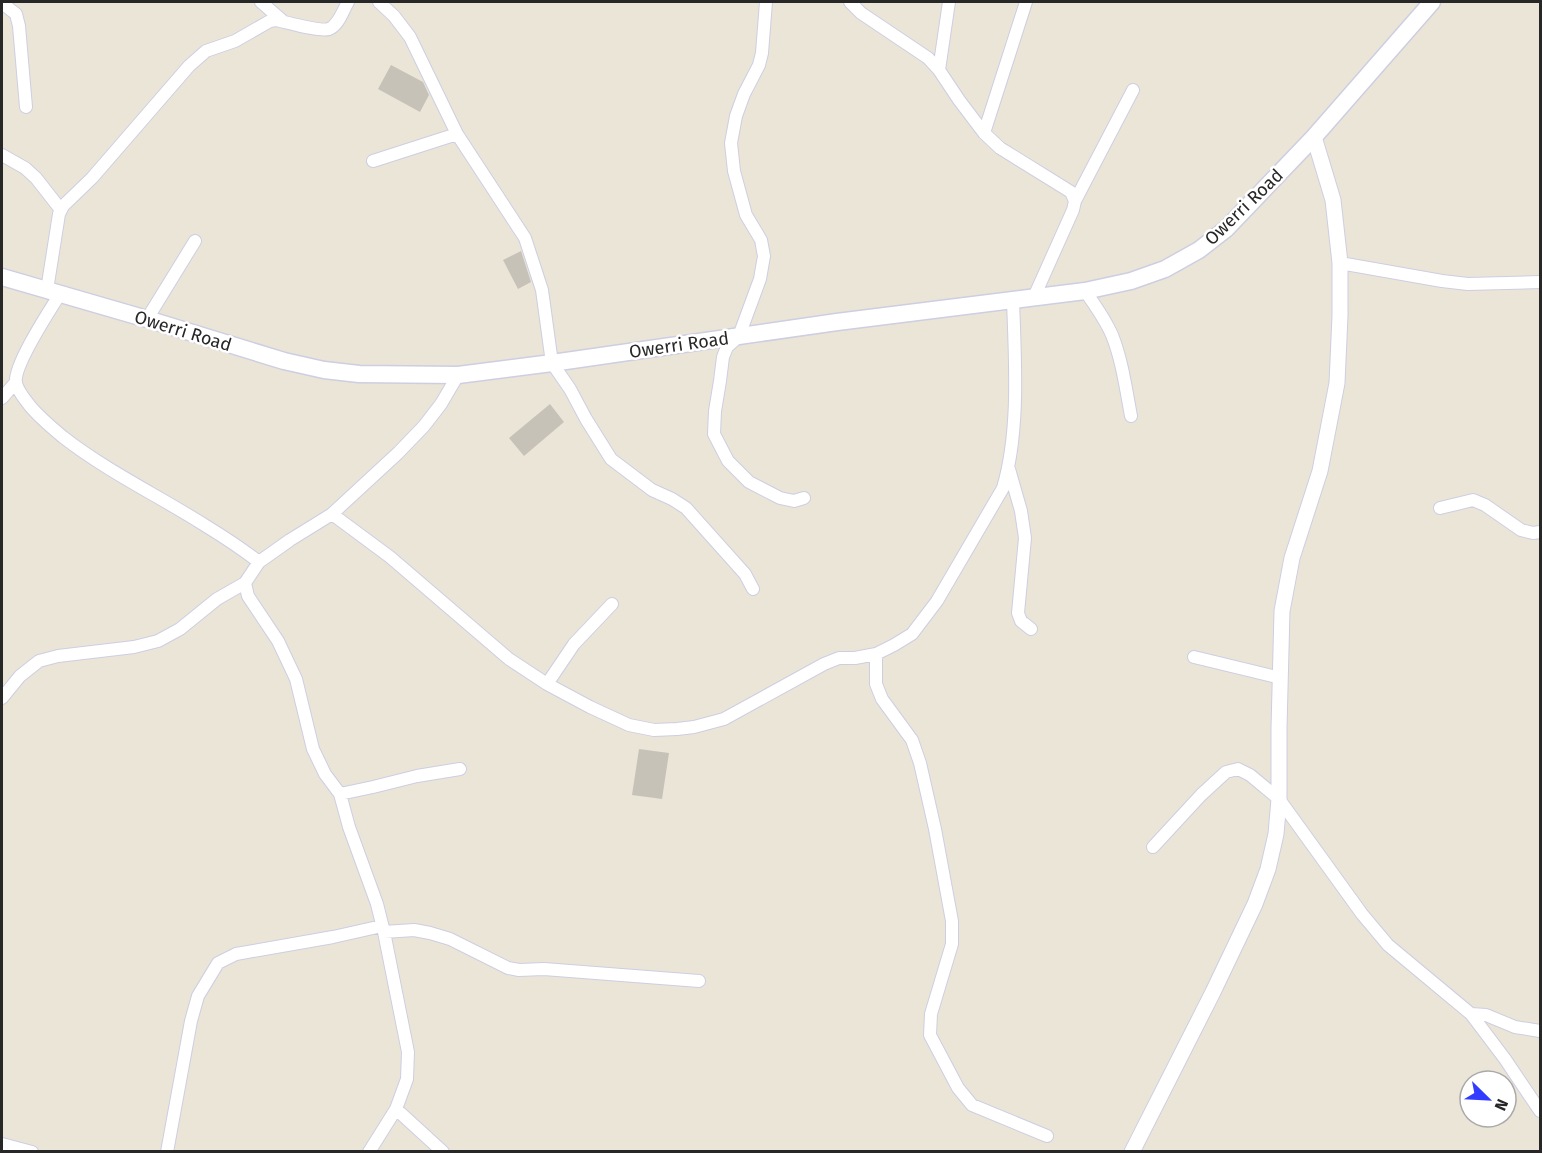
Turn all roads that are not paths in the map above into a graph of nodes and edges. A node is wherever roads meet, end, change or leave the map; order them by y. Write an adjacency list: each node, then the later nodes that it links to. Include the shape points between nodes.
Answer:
1 (261, 2): 10 (street)
2 (348, 2): 10 (street, via 329,29)
3 (379, 2): 15 (street, via 410,37)
4 (766, 2): 30 (street, via 762,53 736,116 731,143 746,215 764,256 760,279)
5 (850, 2): 11 (street)
6 (949, 2): 11 (street)
7 (1026, 2): 14 (street)
8 (1432, 2): 16 (main road, Owerri Road)
9 (2, 3): 13 (street, via 16,14 19,26)
10 (284, 22): 20 (street, via 270,21 235,41 206,51)
11 (939, 70): 14 (street)
12 (1133, 90): 19 (street)
13 (26, 107)
14 (984, 133): 19 (street, via 1000,148 1071,192)
15 (457, 134): 18 (street); 31 (street, via 525,238 542,290)
16 (1314, 136): 22 (street, via 1333,201); 25 (main road, Owerri Road, via 1226,229 1198,250 1165,269)
17 (2, 155): 20 (street, via 36,178)
18 (373, 161)
19 (1075, 201): 27 (street)
20 (61, 210): 26 (street)
21 (195, 241): 29 (street)
22 (1340, 263): 24 (street, via 1468,284); 48 (street, via 1337,383 1320,471 1292,558 1282,611)
23 (2, 277): 26 (main road, Owerri Road)
24 (1540, 282)
25 (1085, 291): 27 (main road, Owerri Road); 35 (street, via 1112,336)
26 (54, 292): 29 (main road, Owerri Road); 33 (street)
27 (1034, 297): 28 (main road, Owerri Road)
28 (1013, 300): 30 (main road, Owerri Road); 36 (street, via 1014,420)
29 (147, 319): 32 (main road, Owerri Road, via 324,370)
30 (739, 336): 31 (main road, Owerri Road); 37 (street, via 723,357 714,434 728,461 749,482 780,498)
31 (552, 363): 32 (main road, Owerri Road); 43 (street, via 611,459 651,490 686,508 745,574)
32 (458, 375): 39 (street, via 424,426)
33 (16, 382): 34 (street); 41 (street, via 40,418 78,449)
34 (2, 398)
35 (1131, 416)
36 (1009, 468): 45 (street, via 1026,538 1018,613); 46 (street, via 1003,488 937,601 912,634)
37 (804, 498)
38 (1440, 508): 40 (street, via 1473,501 1521,531)
39 (332, 514): 41 (street); 49 (street, via 390,557 509,659)
40 (1540, 532)
41 (259, 562): 42 (street)
42 (245, 583): 50 (street, via 158,641 39,661); 52 (street, via 248,596 278,641 296,679 313,749)
43 (753, 589)
44 (612, 604): 49 (street, via 574,644)
45 (1031, 629)
46 (876, 654): 49 (street, via 839,658 724,719 677,729 629,725); 61 (street, via 876,684 882,699 912,740 920,763 952,921 952,944 930,1014 930,1035 958,1088 972,1105)
47 (1194, 657): 48 (street)
48 (1281, 678): 53 (street)
49 (547, 684)
50 (2, 698)
51 (460, 769): 52 (street)
52 (340, 794): 55 (street)
53 (1279, 799): 54 (street, via 1250,775 1238,769 1226,772); 57 (street, via 1388,945); 67 (street, via 1276,834 1255,904)
54 (1153, 847)
55 (383, 929): 56 (street, via 414,930 450,939 519,970); 59 (street, via 408,1052 406,1079); 64 (street, via 236,954 218,963 198,996 191,1021)
56 (699, 981)
57 (1471, 1014): 58 (street); 60 (street)
58 (1540, 1031)
59 (396, 1109): 65 (street); 66 (street)
60 (1540, 1111)
61 (1047, 1136)
62 (2, 1144): 63 (street)
63 (32, 1152)
64 (167, 1152)
65 (369, 1152)
66 (443, 1152)
67 (1132, 1152)

